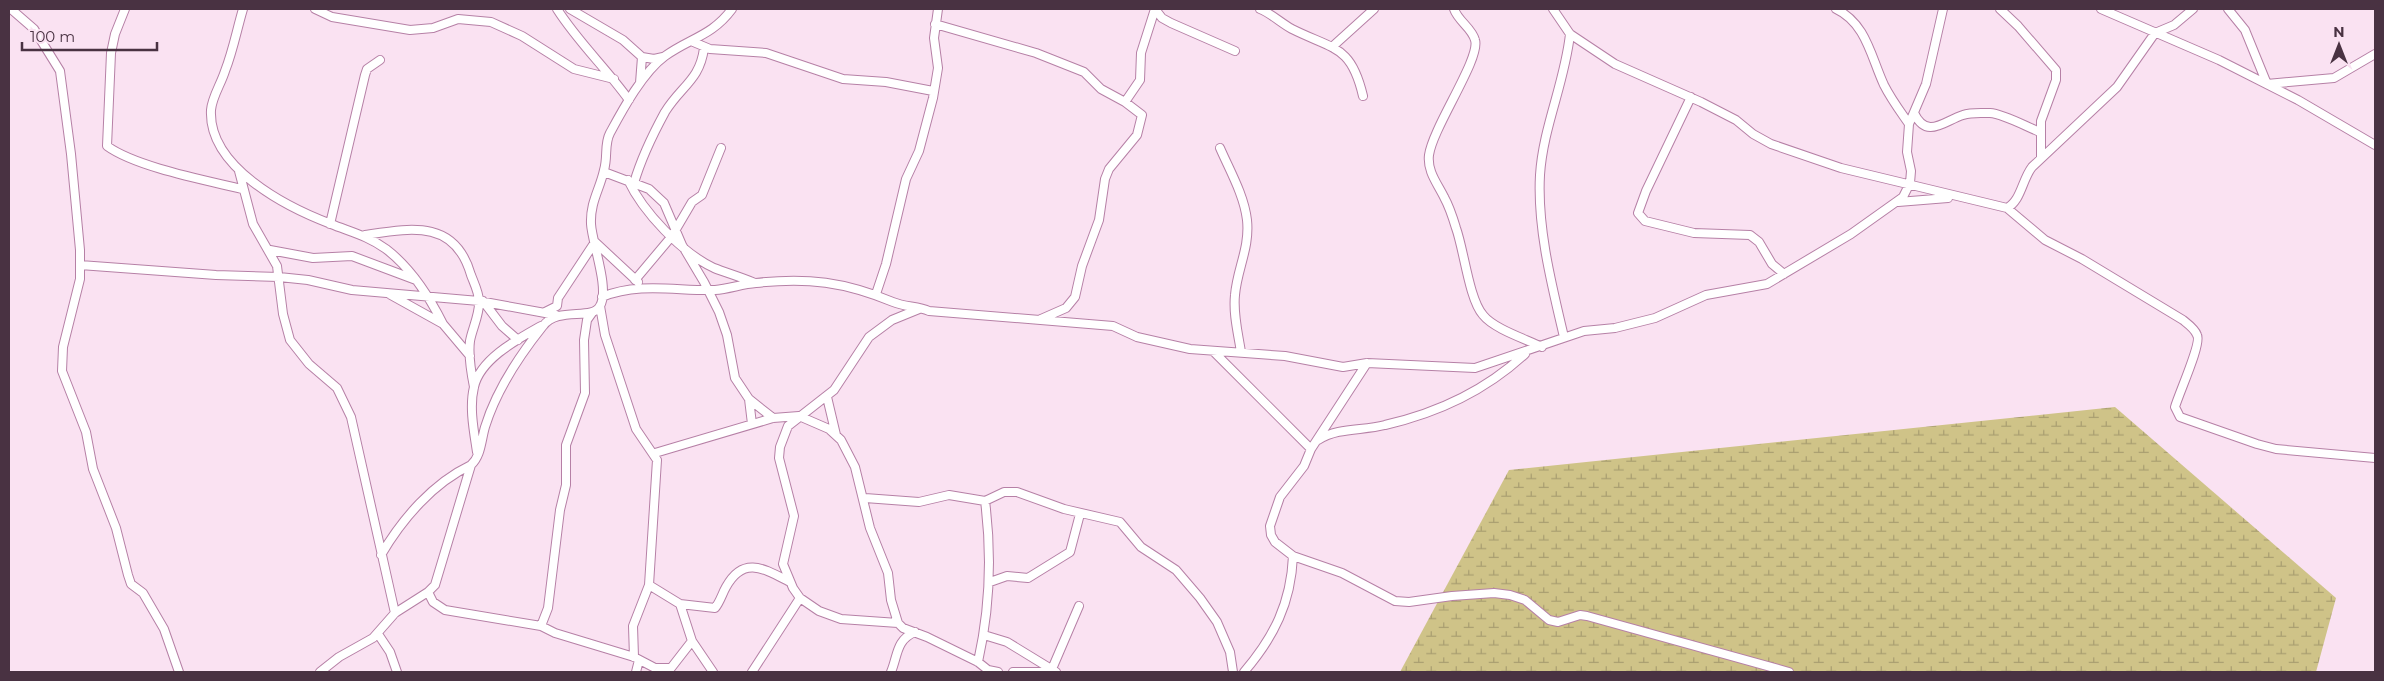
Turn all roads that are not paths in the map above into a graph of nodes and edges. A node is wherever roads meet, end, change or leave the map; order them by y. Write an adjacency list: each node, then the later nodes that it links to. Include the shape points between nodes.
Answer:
1 (11, 9): 62 (street, via 34,29 60,71)
2 (243, 9): 48 (street, via 211,110 215,137)
3 (315, 9): 21 (street)
4 (329, 9): 21 (street)
5 (557, 9): 33 (street)
6 (570, 9): 31 (street, via 623,40)
7 (732, 9): 25 (street, via 708,33)
8 (938, 9): 22 (street)
9 (1155, 9): 28 (street, via 1171,23); 40 (street, via 1141,53 1140,80)
10 (1260, 9): 26 (street, via 1288,27)
11 (1374, 9): 26 (street)
12 (1454, 9): 85 (street, via 1475,37 1476,44 1436,134 1429,155 1430,170 1456,226 1480,312 1491,322)
13 (1553, 9): 24 (street)
14 (1836, 9): 42 (street, via 1860,29 1886,88)
15 (1943, 9): 41 (street, via 1926,84)
16 (2000, 9): 43 (street, via 2056,70 2056,80 2042,113)
17 (2101, 9): 23 (street)
18 (2193, 9): 23 (street, via 2174,25)
19 (2228, 9): 35 (street, via 2245,30)
20 (124, 10): 52 (street, via 111,53 107,146 143,162)
21 (332, 17): 33 (street, via 410,30 433,28 458,19 492,22 574,68)
22 (935, 24): 36 (street, via 938,68); 40 (street, via 1066,64 1084,72 1101,89)
23 (2155, 33): 35 (street); 47 (street, via 2117,87)
24 (1570, 34): 38 (street, via 1624,69); 83 (street, via 1568,58 1551,118 1540,175 1544,240)
25 (691, 41): 27 (street); 30 (street)
26 (1332, 47): 37 (street, via 1349,59)
27 (704, 48): 36 (street, via 766,53 843,79 886,82); 50 (street, via 700,67 666,112)
28 (1235, 51)
29 (2375, 54): 35 (street, via 2334,78)
30 (665, 56): 31 (street, via 654,59); 34 (street)
31 (642, 57): 34 (street)
32 (380, 60): 56 (street, via 365,75)
33 (614, 79): 39 (street)
34 (640, 83): 39 (street)
35 (2267, 84): 44 (street)
36 (933, 91): 71 (street, via 923,136 906,179)
37 (1362, 96)
38 (1691, 97): 51 (street, via 1736,120 1770,144 1841,168); 63 (street, via 1638,214 1645,221 1694,233 1750,235)
39 (628, 100): 49 (street, via 607,140)
40 (1125, 102): 80 (street, via 1140,113 1142,119 1134,141 1105,179 1099,220 1082,266 1076,297 1066,308)
41 (1914, 113): 42 (street); 43 (street, via 1925,126 1935,127 1969,113 1996,114)
42 (1909, 124): 51 (street)
43 (2040, 132): 47 (street)
44 (2375, 145)
45 (721, 148): 57 (street, via 702,195 692,202)
46 (1220, 148): 87 (street, via 1241,195 1247,221 1246,253 1235,299)
47 (2041, 157): 55 (street, via 2027,173 2013,205)
48 (239, 171): 52 (street); 56 (street, via 278,198)
49 (604, 172): 50 (street); 59 (street, via 596,190 591,216)
50 (631, 181): 57 (street, via 638,199); 57 (street, via 649,189 664,203)
51 (1910, 183): 53 (street); 54 (street)
52 (242, 189): 61 (street, via 253,224)
53 (1958, 197): 54 (street); 55 (street)
54 (1898, 202): 63 (street)
55 (2007, 208): 101 (street, via 2045,240 2183,320 2195,331 2199,340 2197,348 2175,407 2180,417 2276,449)
56 (330, 224): 58 (street)
57 (674, 233): 60 (street); 66 (street)
58 (365, 235): 65 (street, via 397,258); 74 (street, via 414,229 433,232 450,241 468,262)
59 (595, 242): 66 (street); 73 (street); 77 (street, via 558,298 557,306)
60 (682, 246): 67 (street, via 713,267); 69 (street)
61 (270, 250): 64 (street); 65 (street, via 313,258 352,256)
62 (80, 265): 64 (street); 126 (street, via 80,279 62,346 62,372 86,432 93,469 116,528 131,584 142,593 164,629)
63 (1784, 274): 83 (street, via 1762,286 1706,295 1647,320)
64 (279, 277): 70 (street); 107 (street, via 290,340 309,364 337,388 350,412)
65 (416, 280): 72 (street)
66 (635, 280): 68 (street)
67 (755, 283): 69 (street); 71 (street, via 814,280)
68 (645, 287): 69 (street); 73 (street)
69 (708, 290): 93 (street, via 727,335 735,378)
70 (387, 293): 72 (street); 81 (street)
71 (876, 294): 76 (street, via 905,306)
72 (428, 296): 74 (street); 81 (street)
73 (602, 296): 75 (street)
74 (481, 301): 77 (street); 84 (street); 89 (street, via 470,343)
75 (600, 306): 78 (street); 100 (street, via 605,335 636,429)
76 (922, 308): 80 (street); 92 (street, via 892,320 869,337)
77 (545, 312): 79 (street)
78 (592, 313): 79 (street); 118 (street, via 587,320 584,340 585,393 566,445 565,492 548,608)
79 (556, 315): 82 (street)
80 (1039, 320): 86 (street, via 1113,326 1125,333 1161,343)
81 (443, 324): 89 (street)
82 (544, 324): 84 (street); 102 (street, via 521,356 489,414)
83 (1564, 337): 85 (street)
84 (518, 340): 91 (street, via 491,360)
85 (1542, 347): 88 (street)
86 (1213, 351): 87 (street); 99 (street)
87 (1241, 352): 90 (street, via 1343,366)
88 (1526, 352): 90 (street, via 1475,368); 98 (street, via 1485,386 1443,408 1384,426 1337,431)
89 (470, 356): 91 (street)
90 (1367, 363): 98 (street)
91 (474, 387): 102 (street, via 473,423)
92 (827, 397): 94 (street); 97 (street)
93 (749, 399): 95 (street); 96 (street)
94 (799, 416): 95 (street); 97 (street); 109 (street, via 783,435 779,458 794,516 783,564)
95 (774, 418): 96 (street)
96 (752, 424): 100 (street)
97 (836, 435): 104 (street, via 855,467)
98 (1316, 441): 99 (street)
99 (1312, 449): 108 (street, via 1272,516 1271,535)
100 (655, 453): 111 (street, via 657,470)
101 (2375, 458)
102 (478, 459): 103 (street)
103 (471, 465): 107 (street, via 444,479 394,533); 112 (street, via 440,571)
104 (864, 498): 105 (street, via 919,502 949,495); 117 (street, via 870,528 888,573)
105 (985, 501): 106 (street, via 1004,492 1017,492); 110 (street)
106 (1080, 514): 110 (street, via 1070,552 1028,578 1007,576); 135 (street, via 1120,522 1141,547 1176,570 1217,622 1230,652)
107 (381, 555): 116 (street)
108 (1293, 556): 136 (street, via 1292,582 1283,612 1256,659); 137 (street, via 1342,573 1395,601 1429,601 1467,594 1510,595 1525,600 1549,620 1558,622 1587,616)
109 (788, 581): 113 (street); 114 (street, via 759,568 745,568 729,582 715,608)
110 (990, 582): 121 (street)
111 (649, 585): 114 (street); 123 (street, via 634,626)
112 (428, 592): 116 (street); 118 (street, via 433,602 445,610)
113 (800, 598): 117 (street, via 841,619); 131 (street)
114 (680, 604): 122 (street)
115 (1079, 606): 125 (street)
116 (395, 613): 120 (street)
117 (898, 623): 119 (street)
118 (541, 626): 123 (street)
119 (915, 632): 124 (street); 132 (street, via 905,636 898,645)
120 (378, 634): 127 (street); 128 (street, via 390,652)
121 (984, 635): 124 (street); 125 (street, via 1014,646)
122 (692, 641): 123 (street, via 671,668 656,668); 130 (street)
123 (636, 658): 129 (street)
124 (978, 662): 133 (street, via 988,670)
125 (1054, 671): 134 (street)
126 (179, 672)
127 (320, 672)
128 (397, 672)
129 (636, 672)
130 (713, 672)
131 (752, 672)
132 (891, 672)
133 (998, 672)
134 (1013, 672)
135 (1233, 672)
136 (1244, 672)
137 (1789, 672)

